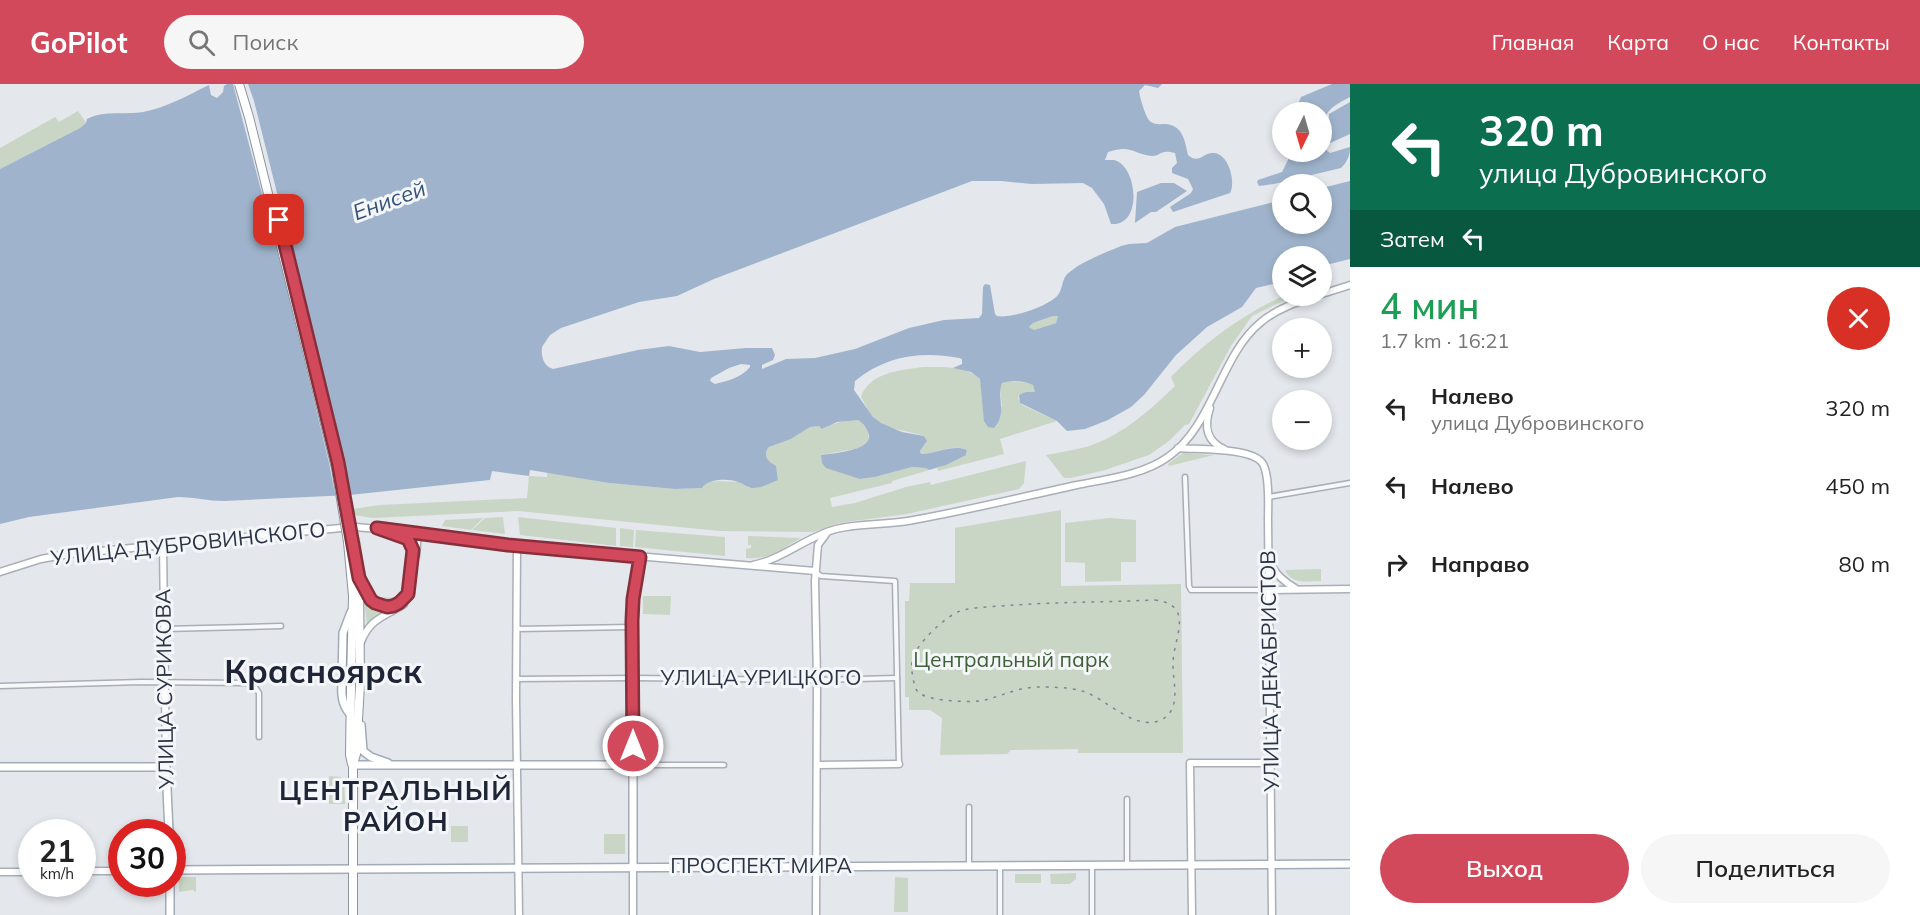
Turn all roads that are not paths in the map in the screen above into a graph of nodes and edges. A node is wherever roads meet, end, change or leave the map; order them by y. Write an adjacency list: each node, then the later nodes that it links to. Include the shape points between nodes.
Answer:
1 (240, 84): 16 (highway, bridge, via 251,111 338,462)
2 (1350, 285): 3 (main road)
3 (1332, 291)
4 (1287, 306): 5 (main road, УЛИЦА ДУБРОВИНСКОГО, via 1252,330)
5 (1213, 397): 6 (main road, УЛИЦА ДУБРОВИНСКОГО); 7 (main road, via 1207,418 1208,435 1214,444)
6 (1178, 448): 7 (main road); 14 (main road, УЛИЦА ДУБРОВИНСКОГО, via 1161,462 1118,477 936,516)
7 (1230, 452): 10 (main road, УЛИЦА ДЕКАБРИСТОВ, via 1253,455 1261,461)
8 (1185, 477): 28 (street, via 1191,590)
9 (1350, 483): 10 (street)
10 (1268, 497): 20 (main road, УЛИЦА ДЕКАБРИСТОВ)
11 (356, 527): 13 (main road, УЛИЦА ДУБРОВИНСКОГО)
12 (341, 528): 17 (main road, УЛИЦА ДУБРОВИНСКОГО)
13 (377, 528): 15 (main road, УЛИЦА ДУБРОВИНСКОГО); 24 (main road, via 412,544 408,594 393,606 381,606 371,600)
14 (828, 532): 21 (main road, УЛИЦА ДУБРОВИНСКОГО); 23 (main road, via 819,542)
15 (418, 533): 18 (main road, УЛИЦА ДУБРОВИНСКОГО); 33 (main road, via 412,595 403,605 374,621)
16 (351, 541): 24 (highway); 44 (highway, via 352,609 346,683)
17 (163, 545): 22 (main road, УЛИЦА ДУБРОВИНСКОГО, via 69,554); 31 (main road, УЛИЦА СУРИКОВА)
18 (517, 546): 19 (main road, УЛИЦА ДУБРОВИНСКОГО); 32 (main road)
19 (640, 557): 21 (main road, УЛИЦА ДУБРОВИНСКОГО); 30 (main road)
20 (1269, 558): 26 (main road, via 1287,584); 28 (main road, УЛИЦА ДЕКАБРИСТОВ)
21 (753, 565): 23 (main road, УЛИЦА ДУБРОВИНСКОГО)
22 (3, 571): 25 (main road)
23 (815, 572): 35 (street, УЛИЦА ДУБРОВИНСКОГО, via 821,576 895,581); 37 (main road)
24 (359, 578): 33 (highway)
25 (0, 580)
26 (1300, 589): 27 (main road); 28 (main road)
27 (1350, 589)
28 (1269, 590): 42 (main road, УЛИЦА ДЕКАБРИСТОВ)
29 (281, 626): 31 (street)
30 (632, 627): 32 (street); 34 (main road)
31 (164, 629): 38 (main road, УЛИЦА СУРИКОВА)
32 (517, 629): 36 (main road)
33 (361, 642): 40 (highway)
34 (633, 678): 36 (street, УЛИЦА УРИЦКОГО); 37 (street, УЛИЦА УРИЦКОГО); 47 (street)
35 (897, 678): 37 (street, УЛИЦА УРИЦКОГО); 43 (street)
36 (516, 679): 46 (main road)
37 (817, 680): 49 (main road)
38 (165, 681): 39 (street); 41 (street, via 246,683 255,687 259,693); 51 (main road, УЛИЦА СУРИКОВА)
39 (0, 686)
40 (359, 699): 44 (highway); 45 (main road, via 363,751)
41 (259, 737)
42 (1270, 763): 57 (main road, via 1190,763); 58 (main road, УЛИЦА ДЕКАБРИСТОВ)
43 (899, 764): 49 (main road)
44 (353, 765): 45 (main road); 65 (highway)
45 (397, 765): 46 (main road)
46 (517, 765): 47 (main road); 64 (main road)
47 (633, 765): 48 (street); 63 (main road)
48 (724, 765)
49 (817, 765): 62 (main road)
50 (0, 767): 51 (main road)
51 (166, 767): 54 (main road, УЛИЦА СУРИКОВА)
52 (1127, 799): 56 (street)
53 (969, 807): 60 (street)
54 (168, 819)
55 (1092, 864): 56 (main road, ПРОСПЕКТ МИРА); 61 (main road, ПРОСПЕКТ МИРА); 76 (street)
56 (1127, 864): 57 (main road, ПРОСПЕКТ МИРА)
57 (1192, 864): 58 (main road, ПРОСПЕКТ МИРА); 77 (main road)
58 (1272, 864): 59 (main road, ПРОСПЕКТ МИРА); 78 (main road, УЛИЦА ДЕКАБРИСТОВ)
59 (1350, 864)
60 (969, 865): 61 (main road, ПРОСПЕКТ МИРА); 62 (main road, ПРОСПЕКТ МИРА)
61 (1000, 865): 75 (street)
62 (817, 866): 63 (main road, ПРОСПЕКТ МИРА); 74 (main road)
63 (633, 867): 64 (main road, ПРОСПЕКТ МИРА); 73 (main road)
64 (517, 868): 65 (main road, ПРОСПЕКТ МИРА); 72 (main road)
65 (353, 869): 66 (main road, ПРОСПЕКТ МИРА); 71 (highway)
66 (186, 870)
67 (0, 872): 68 (main road)
68 (18, 872)
69 (170, 897): 70 (main road)
70 (170, 915)
71 (353, 915)
72 (519, 915)
73 (633, 915)
74 (816, 915)
75 (1000, 915)
76 (1092, 915)
77 (1192, 915)
78 (1272, 915)

